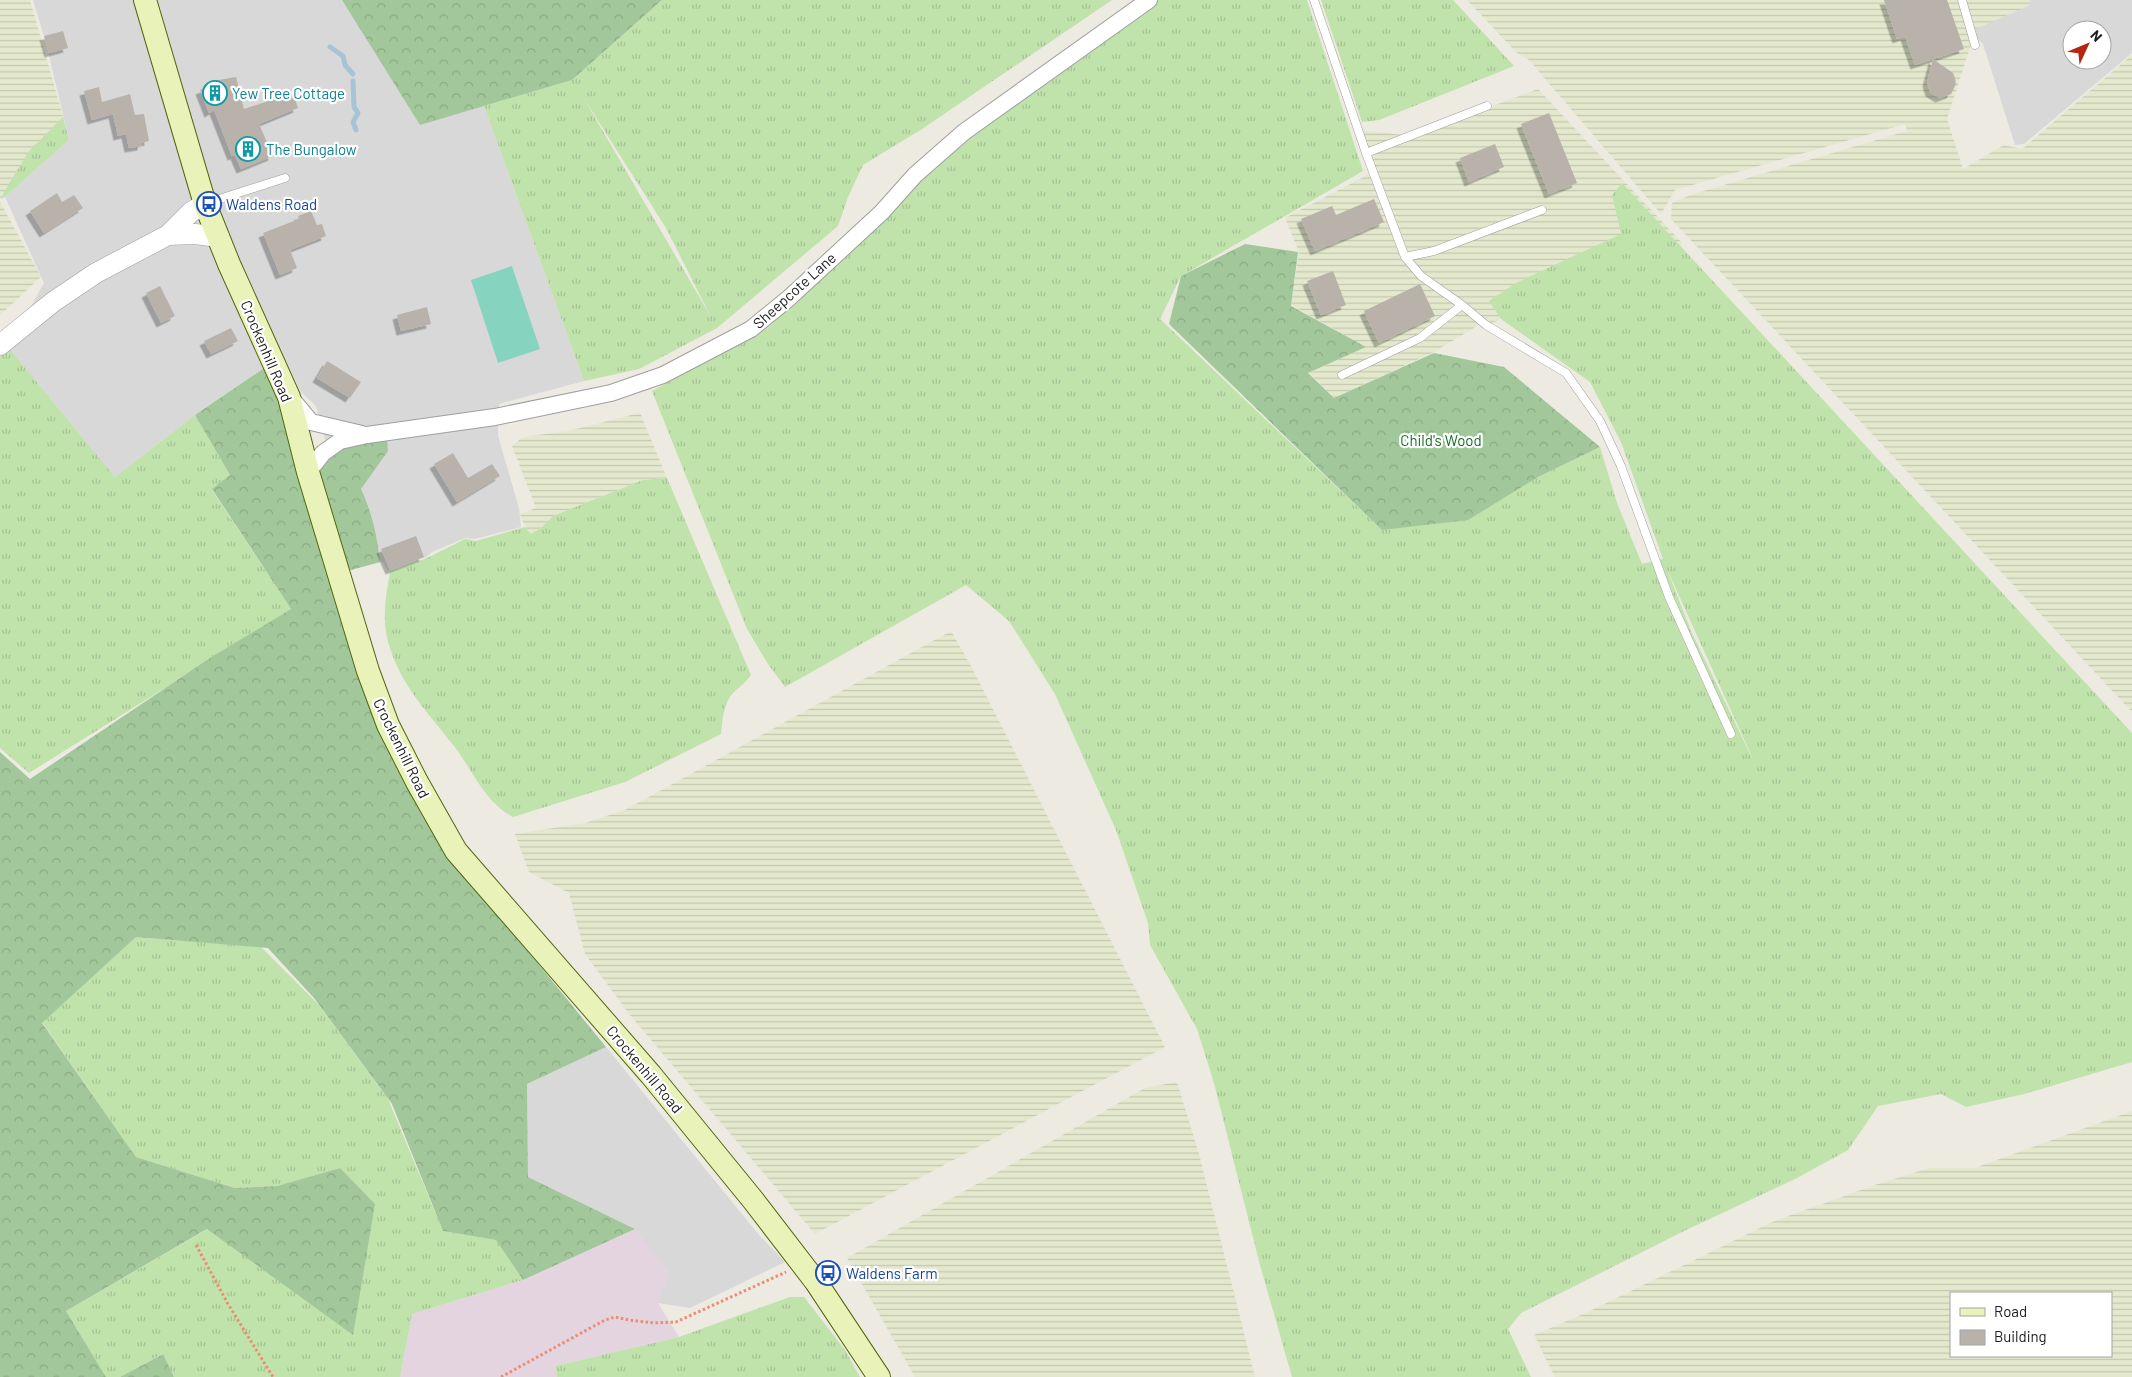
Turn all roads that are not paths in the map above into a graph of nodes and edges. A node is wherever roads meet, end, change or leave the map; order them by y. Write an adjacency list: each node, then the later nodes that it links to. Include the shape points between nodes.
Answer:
1 (145, 0): 9 (main road, Crockenhill Road)
2 (1149, 0): 18 (street, Sheepcote Lane, via 964,132 915,175 882,212 790,298 751,329 709,353 663,375 611,393 496,417)
3 (1314, 0): 7 (lane)
4 (1962, 0): 5 (lane)
5 (1975, 45)
6 (1486, 106): 7 (lane)
7 (1366, 153): 13 (lane)
8 (285, 178): 9 (lane)
9 (205, 204): 11 (street, via 191,212); 12 (main road, Crockenhill Road)
10 (1542, 210): 13 (lane, via 1434,251)
11 (168, 235): 12 (street); 15 (street, via 96,273 53,302)
12 (219, 237): 17 (main road, Crockenhill Road)
13 (1405, 257): 14 (lane, via 1421,276)
14 (1462, 305): 16 (lane, via 1420,338); 20 (lane, via 1486,325 1566,373 1600,421 1621,466 1669,597)
15 (0, 345)
16 (1342, 375)
17 (289, 397): 18 (street, Sheepcote Lane, via 311,422); 19 (main road, Crockenhill Road)
18 (366, 435): 19 (street, Sheepcote Lane, via 340,441 322,453)
19 (308, 472): 21 (main road, Crockenhill Road, via 365,662 388,725 456,851 651,1075 802,1263)
20 (1731, 734)
21 (879, 1377)

